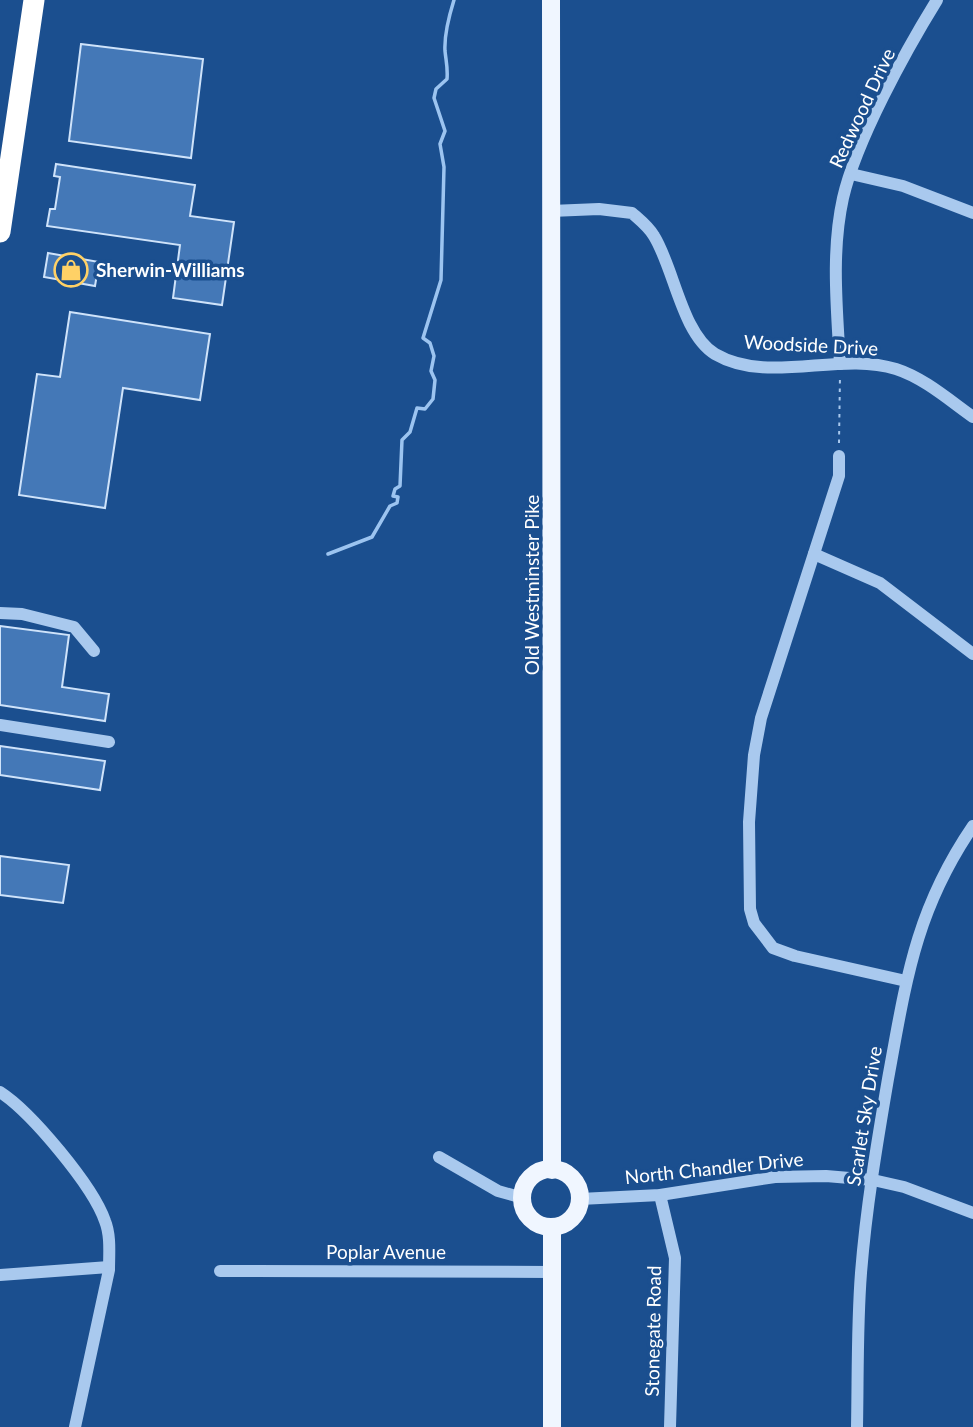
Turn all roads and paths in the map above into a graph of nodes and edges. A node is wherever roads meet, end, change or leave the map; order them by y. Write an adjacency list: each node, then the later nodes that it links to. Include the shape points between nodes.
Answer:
1 (34, 0): 7 (highway)
2 (551, 0): 5 (main road, Old Westminster Pike)
3 (937, 0): 4 (street, Redwood Drive, via 866,135)
4 (851, 174): 6 (street, via 903,186); 8 (street, Redwood Drive, via 836,261)
5 (551, 211): 8 (street, Woodside Drive, via 632,213 654,236 698,337 713,353 756,365); 21 (main road, Old Westminster Pike)
6 (973, 213)
7 (0, 232)
8 (840, 364): 9 (street, Woodside Drive, via 895,369); 10 (path)
9 (973, 417)
10 (839, 456): 11 (street, via 839,476)
11 (814, 554): 14 (street, via 880,583); 18 (street, via 761,718 754,755 750,909 754,923 773,948)
12 (0, 613): 13 (street, via 74,627)
13 (94, 651)
14 (973, 654)
15 (0, 725): 16 (street)
16 (109, 742)
17 (973, 826): 18 (street, Scarlet Sky Drive, via 951,858 923,917)
18 (906, 981): 22 (street, Scarlet Sky Drive)
19 (0, 1092): 28 (street, via 79,1175 105,1221)
20 (439, 1157): 24 (street, via 498,1191)
21 (552, 1170): 24 (main road, via 531,1177); 25 (main road, via 570,1176)
22 (873, 1180): 23 (street, North Chandler Drive, via 775,1177); 26 (street, North Chandler Drive); 35 (street, Scarlet Sky Drive, via 861,1274)
23 (660, 1195): 25 (street, North Chandler Drive); 34 (street, Stonegate Road, via 675,1258)
24 (523, 1198): 27 (main road, via 528,1216)
25 (580, 1199): 27 (main road, via 573,1218)
26 (973, 1213)
27 (552, 1228): 30 (main road)
28 (109, 1267): 31 (street); 32 (street)
29 (220, 1271): 30 (street, Poplar Avenue)
30 (552, 1272): 33 (main road)
31 (0, 1275)
32 (75, 1427)
33 (552, 1427)
34 (670, 1427)
35 (857, 1427)

